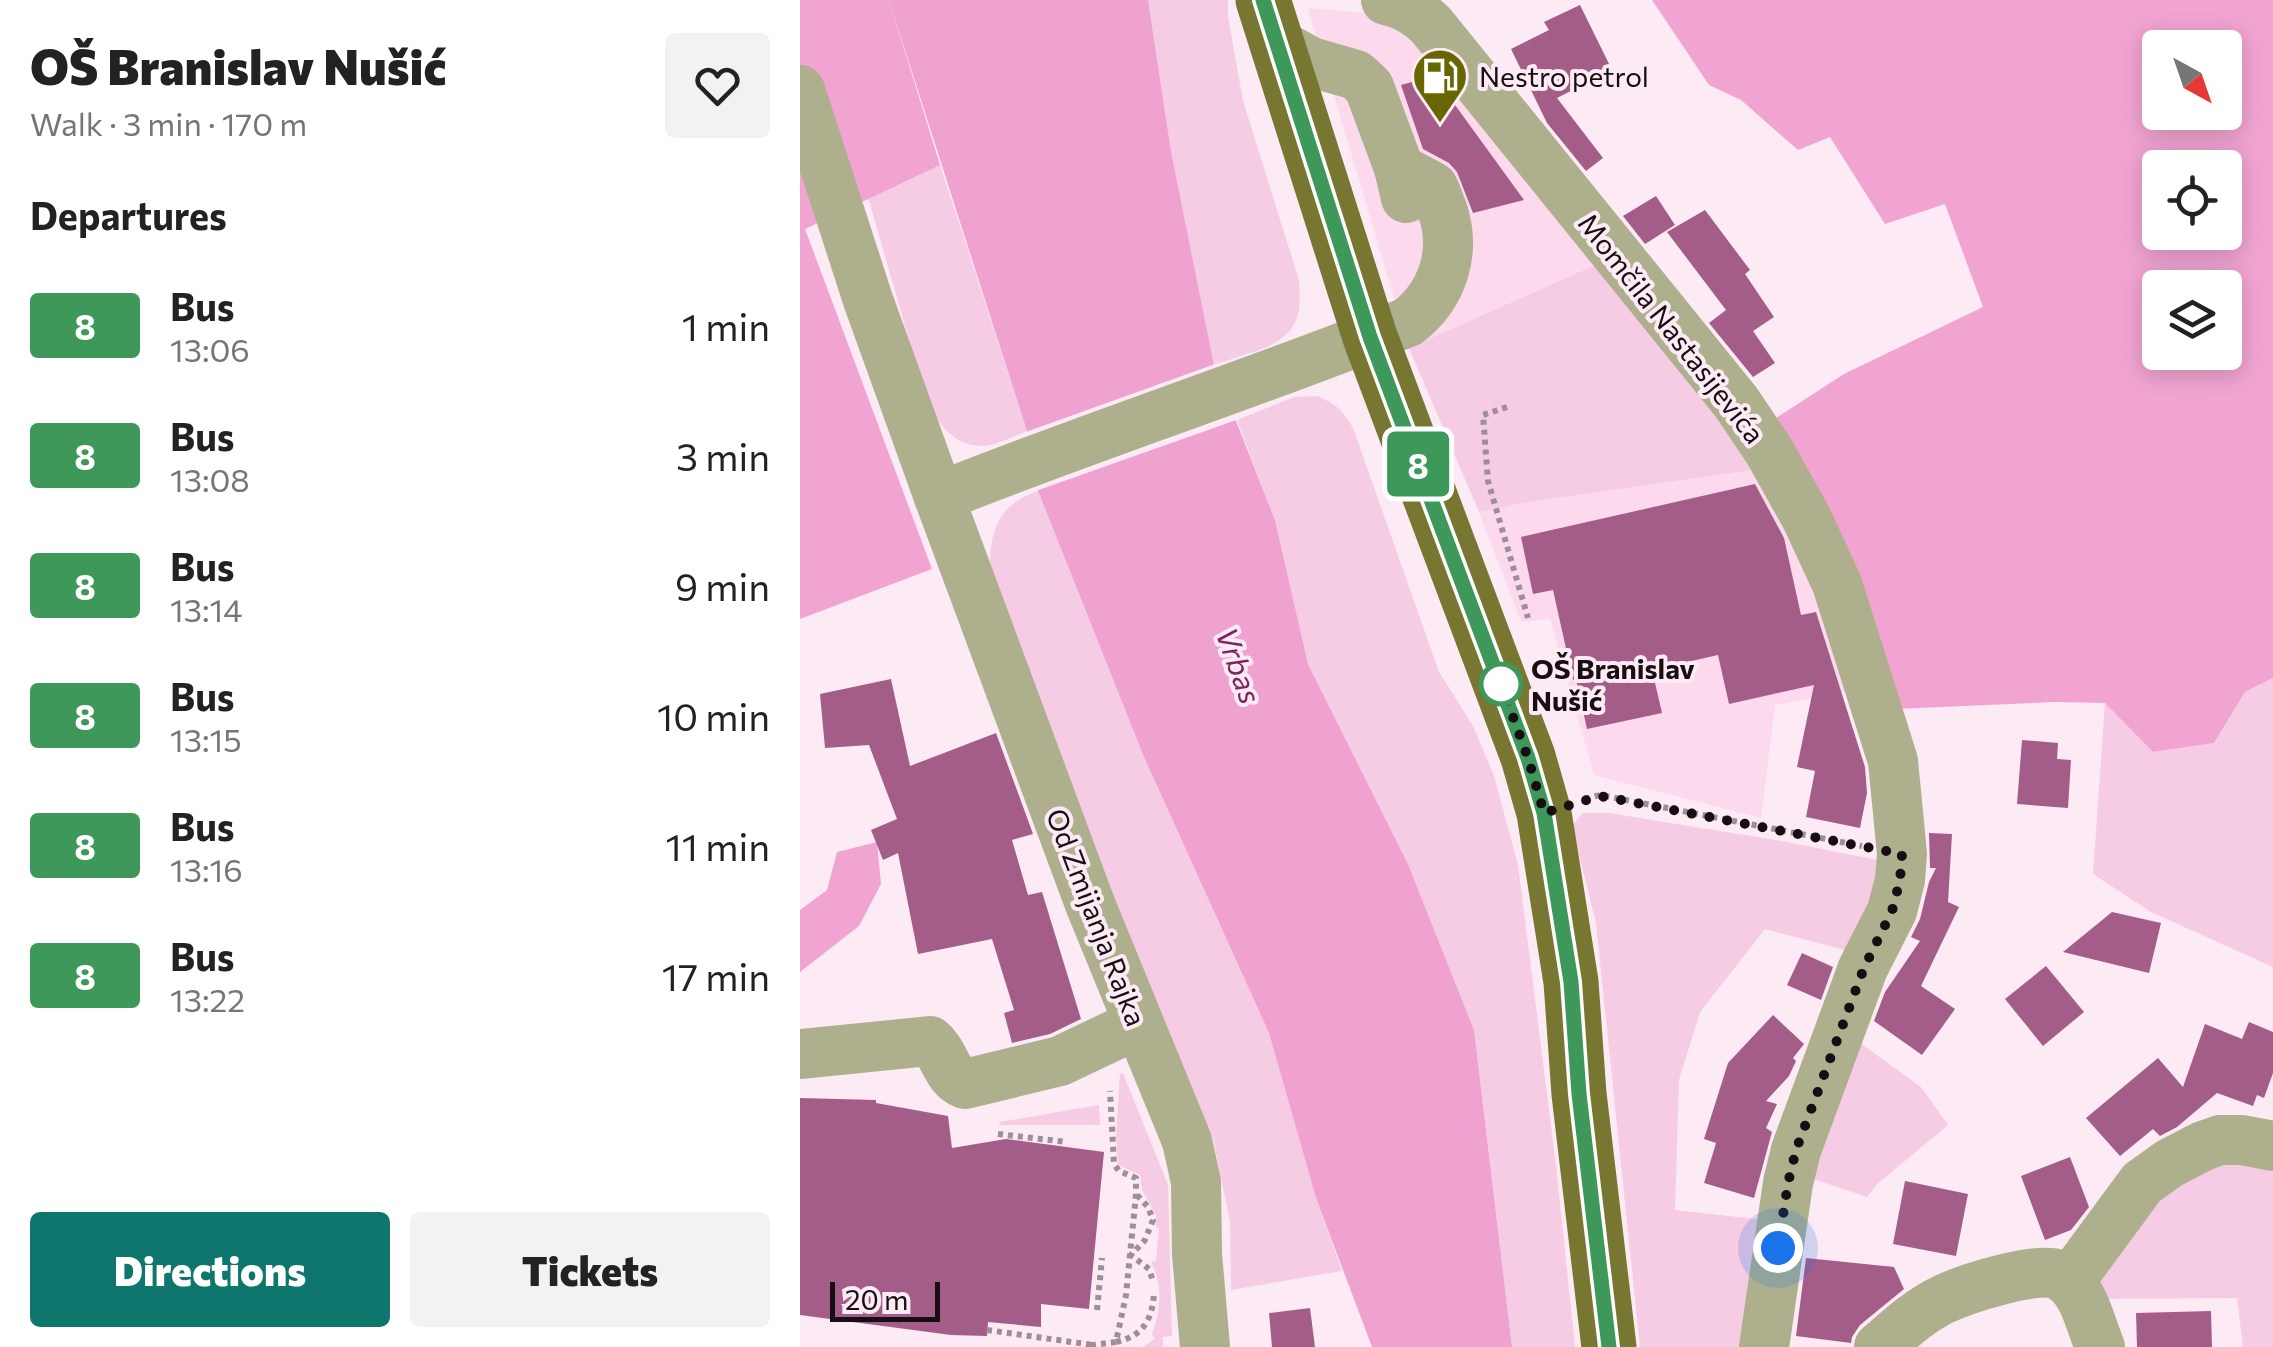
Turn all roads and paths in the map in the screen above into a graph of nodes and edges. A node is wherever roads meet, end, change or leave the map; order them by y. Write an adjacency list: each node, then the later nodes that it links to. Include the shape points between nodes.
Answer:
1 (1386, 0): 9 (street, Momčila Nastasijevića, via 1431,25 1769,451 1837,584 1861,656 1893,761)
2 (1269, 21): 4 (main road); 4 (street, via 1312,62 1356,75 1369,87 1399,168 1429,300 1408,322)
3 (800, 90): 6 (street, Od Zmijanja Rajka)
4 (1370, 337): 6 (street); 8 (main road)
5 (1507, 407): 7 (path, via 1483,415 1488,480)
6 (939, 497): 10 (street, Od Zmijanja Rajka)
7 (1533, 635)
8 (1544, 813): 9 (path, via 1600,796); 25 (main road, via 1571,982)
9 (1902, 854): 26 (street, Momčila Nastasijevića, via 1892,911 1796,1150)
10 (1144, 1038): 11 (street, via 1120,1032 1060,1061 966,1084 951,1074 930,1041); 24 (street, Od Zmijanja Rajka, via 1187,1141 1196,1182)
11 (802, 1054)
12 (1110, 1091): 16 (path, via 1114,1164 1136,1178)
13 (998, 1134): 14 (path)
14 (1066, 1142)
15 (2273, 1146): 19 (street, via 2220,1140 2170,1163 2142,1183)
16 (1136, 1194): 17 (path); 17 (path, via 1153,1220)
17 (1132, 1255): 22 (path); 22 (path, via 1153,1278 1152,1312 1136,1335)
18 (1102, 1258): 20 (path)
19 (2069, 1282): 27 (street, via 2044,1274 1984,1283 1928,1308); 28 (street)
20 (1097, 1310)
21 (988, 1330): 23 (path)
22 (1116, 1342): 23 (path)
23 (1093, 1346)
24 (1205, 1347)
25 (1609, 1347)
26 (1764, 1347)
27 (1879, 1347)
28 (2100, 1347)

